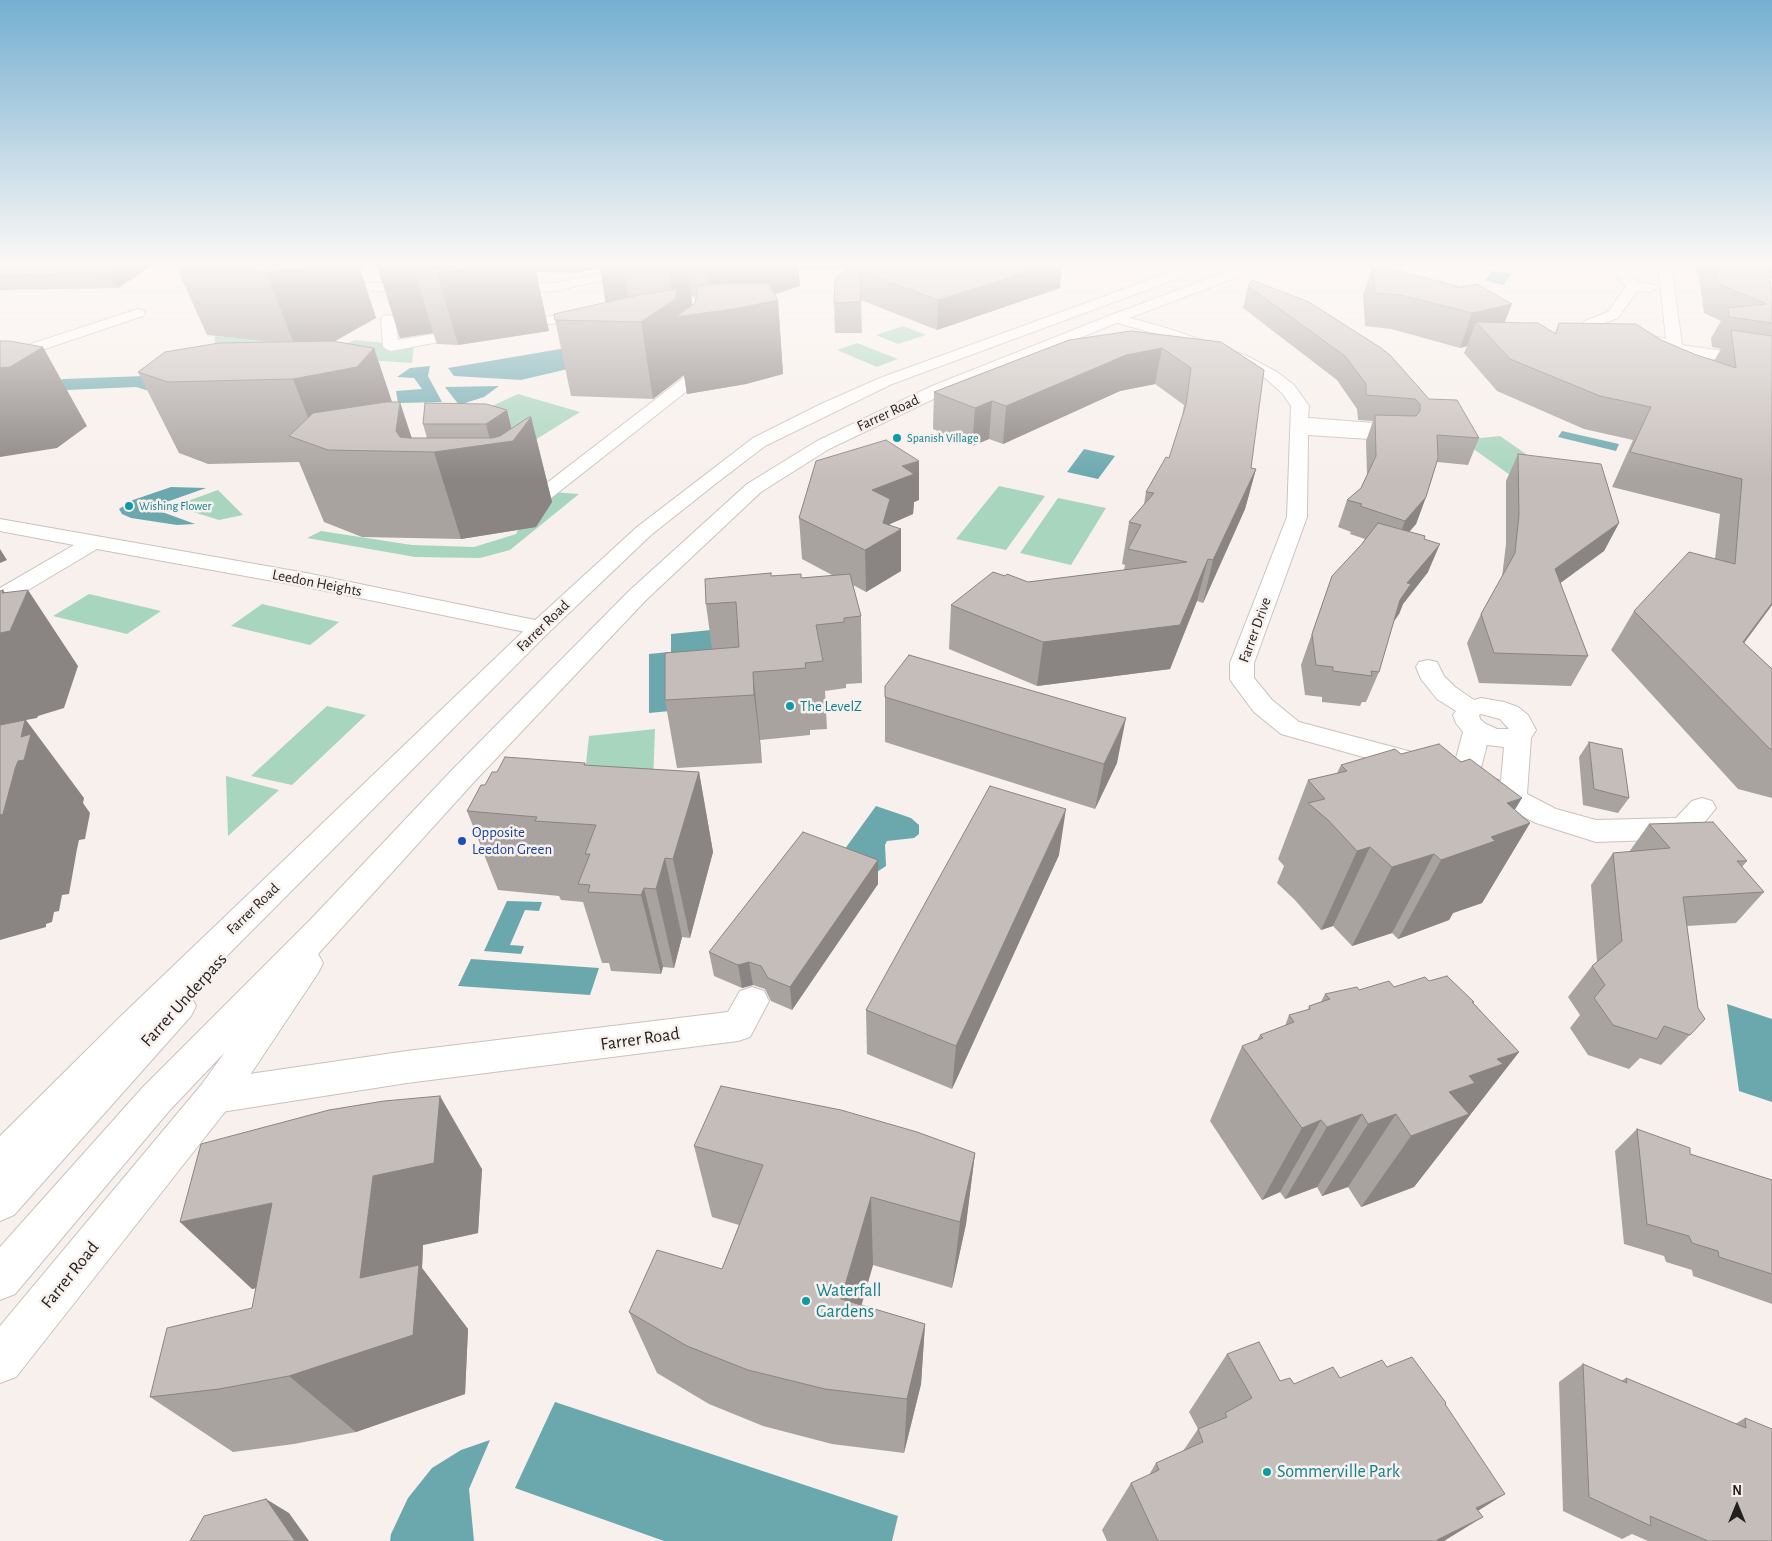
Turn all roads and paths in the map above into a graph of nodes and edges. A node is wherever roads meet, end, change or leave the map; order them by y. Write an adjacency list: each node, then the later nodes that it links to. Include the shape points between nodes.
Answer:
1 (69, 336): 11 (main road)
2 (390, 336): 3 (main road, via 391,346)
3 (448, 336)
4 (699, 336): 15 (main road, via 695,377 515,518)
5 (1008, 336): 19 (main road, Farrer Road, via 886,382 759,442 644,531)
6 (1072, 336): 26 (main road, Farrer Road, via 870,421 822,445 754,488 636,596)
7 (1176, 336): 13 (main road, Farrer Drive, via 1241,359 1271,375 1288,389 1300,406)
8 (1622, 336): 10 (main road)
9 (1671, 336): 10 (main road)
10 (1672, 350): 12 (main road)
11 (0, 359)
12 (1772, 363)
13 (1300, 426): 14 (main road); 22 (main road, Farrer Drive, via 1297,518 1242,663 1242,679 1263,706 1290,728)
14 (1400, 433)
15 (505, 517)
16 (0, 525): 17 (main road, Leedon Heights)
17 (93, 542): 18 (main road); 19 (main road, Leedon Heights)
18 (0, 597)
19 (540, 628): 23 (main road, Farrer Road)
20 (1428, 667): 21 (main road, via 1432,679)
21 (1474, 720): 22 (main road); 24 (main road, via 1491,737 1506,739 1518,736)
22 (1464, 776): 24 (main road, Farrer Drive)
23 (366, 799): 29 (main road, Farrer Road); 30 (main road, Farrer Underpass)
24 (1513, 799): 25 (main road, Farrer Drive, via 1546,816 1596,831 1684,828)
25 (1702, 808)
26 (322, 928): 28 (main road, Farrer Road, via 314,950); 31 (main road, via 156,1099)
27 (745, 1013): 28 (main road, Farrer Road)
28 (215, 1096): 32 (main road, Farrer Road)
29 (0, 1162)
30 (0, 1201)
31 (0, 1279)
32 (0, 1361)

